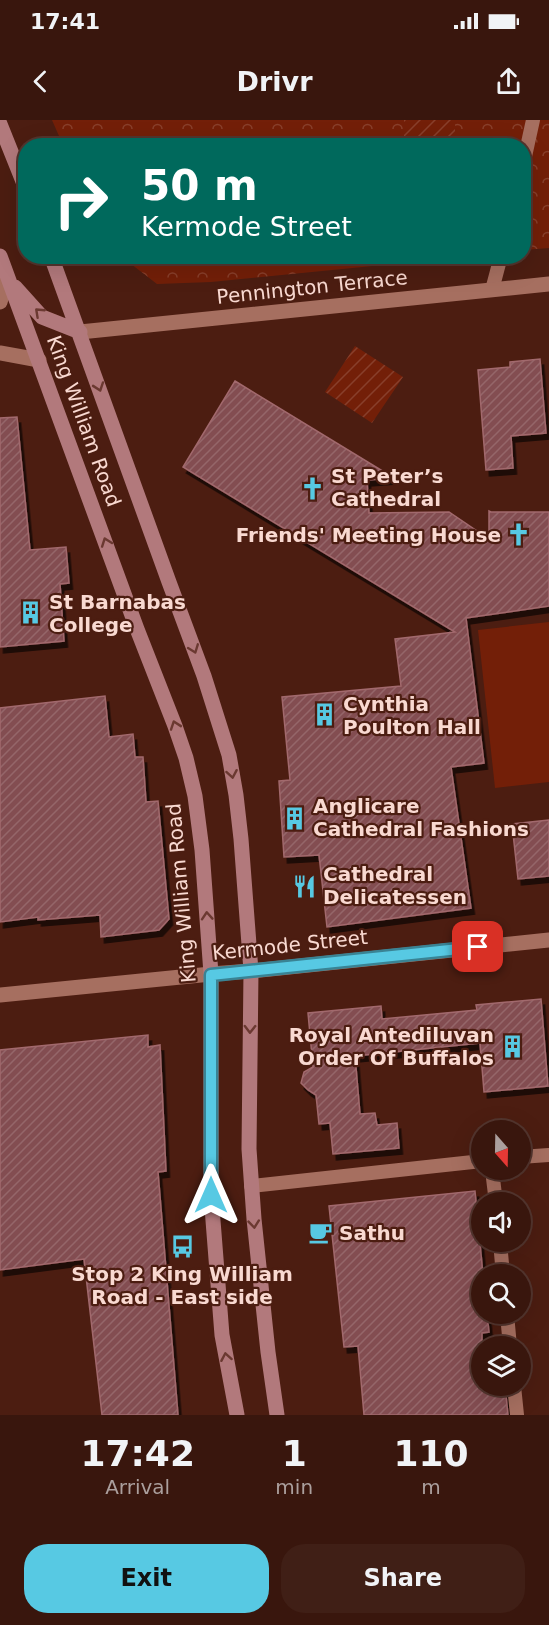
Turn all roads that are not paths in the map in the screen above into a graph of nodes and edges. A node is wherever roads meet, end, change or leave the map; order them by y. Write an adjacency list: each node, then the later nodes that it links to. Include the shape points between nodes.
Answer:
1 (533, 120): 3 (lane)
2 (0, 124): 4 (main road)
3 (529, 138)
4 (18, 169)
5 (0, 256): 9 (main road, King William Road)
6 (0, 264): 12 (street)
7 (54, 264): 13 (main road, King William Road)
8 (499, 264): 11 (lane)
9 (8, 278): 13 (main road, one-way to 9, via 42,317); 15 (main road, King William Road)
10 (549, 284): 11 (street, Pennington Terrace)
11 (492, 290): 13 (street, Pennington Terrace)
12 (0, 302)
13 (80, 332): 17 (main road, King William Road, one-way to 17, via 229,755 241,839)
14 (0, 353): 15 (street)
15 (39, 360): 18 (main road, King William Road, one-way to 15, via 202,850 186,758)
16 (549, 940): 17 (street, Kermode Street)
17 (251, 971): 18 (street, Kermode Street); 23 (main road, King William Road, one-way to 23)
18 (211, 975): 19 (street, Kermode Street); 25 (main road, King William Road, one-way to 18, via 222,1335 211,1195)
19 (0, 995)
20 (549, 1155): 21 (lane)
21 (531, 1156)
22 (471, 1162): 23 (lane)
23 (251, 1186): 26 (main road, King William Road, one-way to 26)
24 (515, 1396): 27 (lane)
25 (237, 1415)
26 (277, 1415)
27 (517, 1415)

